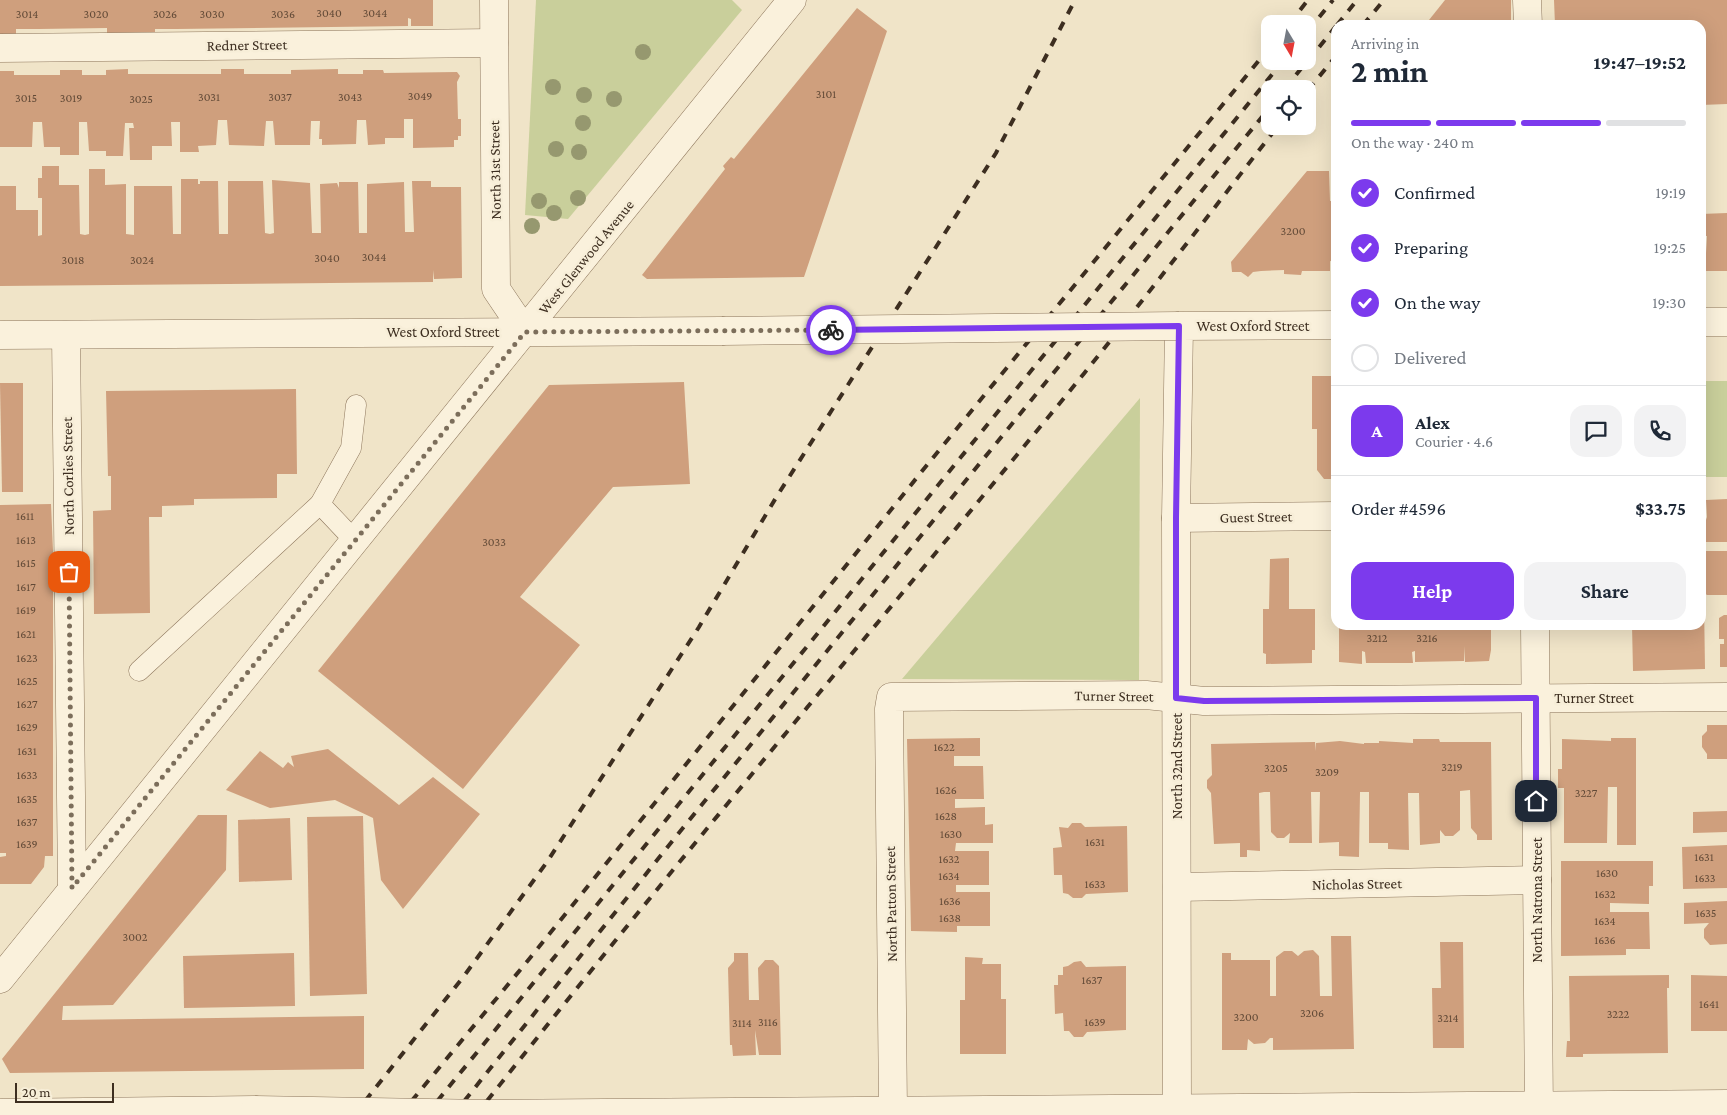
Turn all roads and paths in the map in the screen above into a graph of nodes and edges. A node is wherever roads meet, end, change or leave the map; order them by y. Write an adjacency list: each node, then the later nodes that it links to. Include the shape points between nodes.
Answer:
1 (494, 0): 5 (street, North 31st Street)
2 (792, 0): 11 (street, West Glenwood Avenue)
3 (1527, 0): 4 (street)
4 (1528, 20)
5 (494, 43): 6 (street, Redner Street); 11 (street, North 31st Street, via 496,289)
6 (0, 48)
7 (1706, 322): 8 (street)
8 (1727, 322)
9 (1331, 325): 10 (street, West Oxford Street)
10 (1179, 326): 11 (street, West Oxford Street, bridge); 17 (street, North 32nd Street)
11 (525, 332): 12 (street, West Oxford Street); 18 (street, West Glenwood Avenue)
12 (66, 334): 13 (street, West Oxford Street); 27 (street, North Corlies Street)
13 (0, 335)
14 (356, 405): 15 (lane, via 351,448)
15 (320, 504): 18 (lane); 20 (lane)
16 (1331, 516): 17 (street, Guest Street)
17 (1176, 518): 23 (street, North 32nd Street)
18 (355, 541): 27 (street, West Glenwood Avenue)
19 (1535, 630): 24 (street, North Natrona Street)
20 (139, 672)
21 (891, 697): 23 (street, Turner Street, via 1146,695); 32 (street, North Patton Street)
22 (1727, 697): 24 (street, Turner Street)
23 (1176, 698): 24 (street, Turner Street, via 1204,701); 26 (street, North 32nd Street)
24 (1536, 698): 25 (street, North Natrona Street)
25 (1537, 880): 26 (street, Nicholas Street); 30 (street, North Natrona Street)
26 (1177, 887): 33 (street, North 32nd Street)
27 (72, 888): 28 (street, West Glenwood Avenue)
28 (0, 979)
29 (1727, 1104): 31 (street)
30 (1539, 1110): 31 (street); 33 (street)
31 (1608, 1110)
32 (893, 1111): 33 (street); 35 (street)
33 (1177, 1112)
34 (0, 1113): 35 (street, bridge, via 255,1110)
35 (499, 1114)

